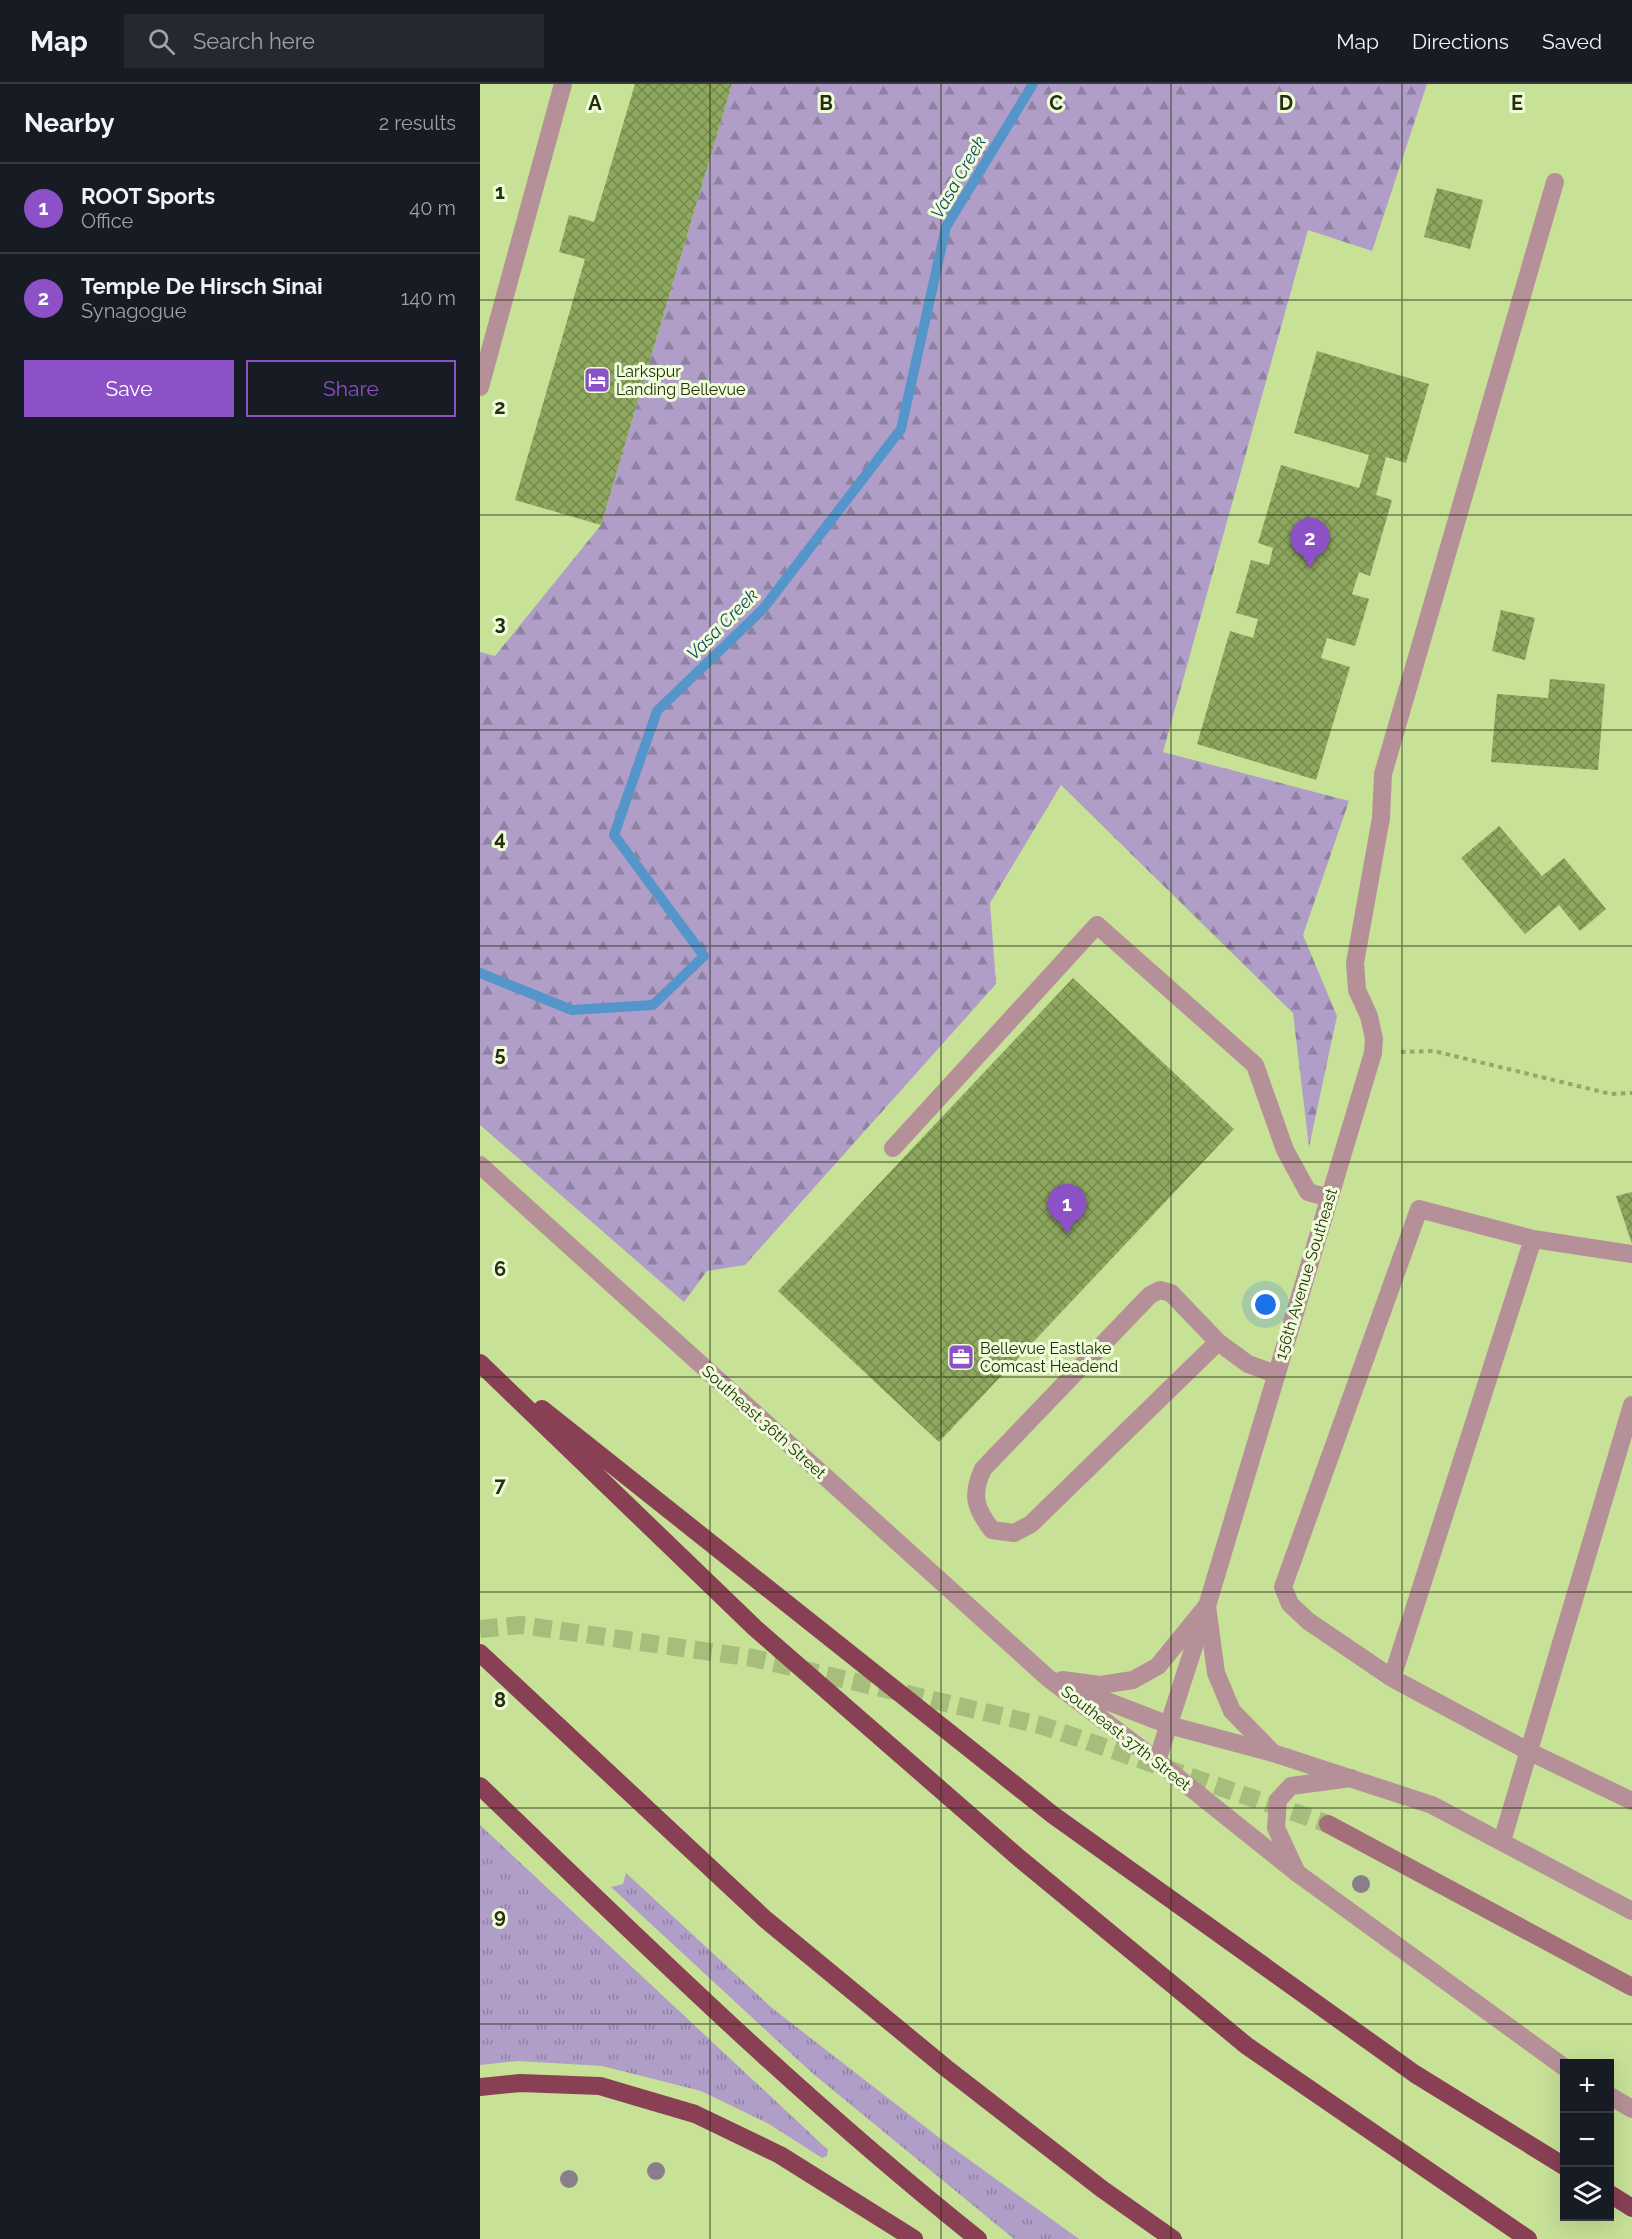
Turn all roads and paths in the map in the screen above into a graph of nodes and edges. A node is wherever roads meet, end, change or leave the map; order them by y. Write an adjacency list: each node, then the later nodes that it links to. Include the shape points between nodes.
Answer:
1 (563, 84): 3 (street)
2 (1555, 182): 4 (street, 156th Avenue Southeast, via 1383,774 1381,818 1355,963 1357,990 1374,1039)
3 (480, 387)
4 (1373, 1053): 5 (path, via 1434,1051 1611,1094); 8 (street, 156th Avenue Southeast)
5 (1632, 1093)
6 (893, 1148): 8 (street, via 1097,925 1256,1065 1285,1150 1308,1192)
7 (480, 1166): 17 (street, Southeast 36th Street)
8 (1329, 1198): 13 (street, 156th Avenue Southeast)
9 (1533, 1239): 10 (street); 18 (street); 18 (street, via 1419,1209 1284,1587 1290,1604 1308,1621)
10 (1632, 1254)
11 (1218, 1342): 11 (street, via 1031,1524 1014,1533 992,1530 981,1516 975,1498 983,1469 1150,1295 1160,1290 1171,1293); 13 (street, via 1248,1364)
12 (480, 1361): 35 (highway, via 1053,1815 1415,2074); 41 (highway, via 755,1628 1019,1858 1247,2046)
13 (1276, 1374): 15 (street, 156th Avenue Southeast)
14 (1632, 1405): 20 (street)
15 (1207, 1606): 17 (street, via 1158,1666 1133,1680 1100,1685); 19 (street, 156th Avenue Southeast); 21 (street, via 1216,1672 1232,1711)
16 (480, 1653): 40 (highway, via 765,1919 946,2068)
17 (1048, 1678): 19 (street, Southeast 37th Street); 22 (street, Southeast 37th Street)
18 (1392, 1678): 20 (street)
19 (1169, 1725): 21 (street, Southeast 37th Street); 22 (street, 156th Avenue Southeast)
20 (1528, 1751): 25 (street); 27 (street)
21 (1273, 1753): 23 (street, Southeast 37th Street)
22 (1157, 1761): 28 (street, Southeast 37th Street)
23 (1351, 1778): 27 (street, Southeast 37th Street, via 1432,1805); 28 (street, via 1291,1786 1278,1800 1276,1828)
24 (480, 1786): 39 (highway, via 715,2013 921,2194)
25 (1632, 1801)
26 (1328, 1824): 30 (street)
27 (1502, 1841): 29 (street, Southeast 37th Street)
28 (1297, 1873): 31 (street, Southeast 37th Street)
29 (1632, 1911)
30 (1632, 1987)
31 (1560, 2064)
32 (480, 2087): 38 (highway, via 520,2083 600,2086 695,2114 780,2155)
33 (1614, 2098): 34 (street)
34 (1632, 2109)
35 (1560, 2164)
36 (1614, 2197): 37 (highway)
37 (1632, 2208)
38 (914, 2239)
39 (978, 2239)
40 (1173, 2239)
41 (1528, 2239)

